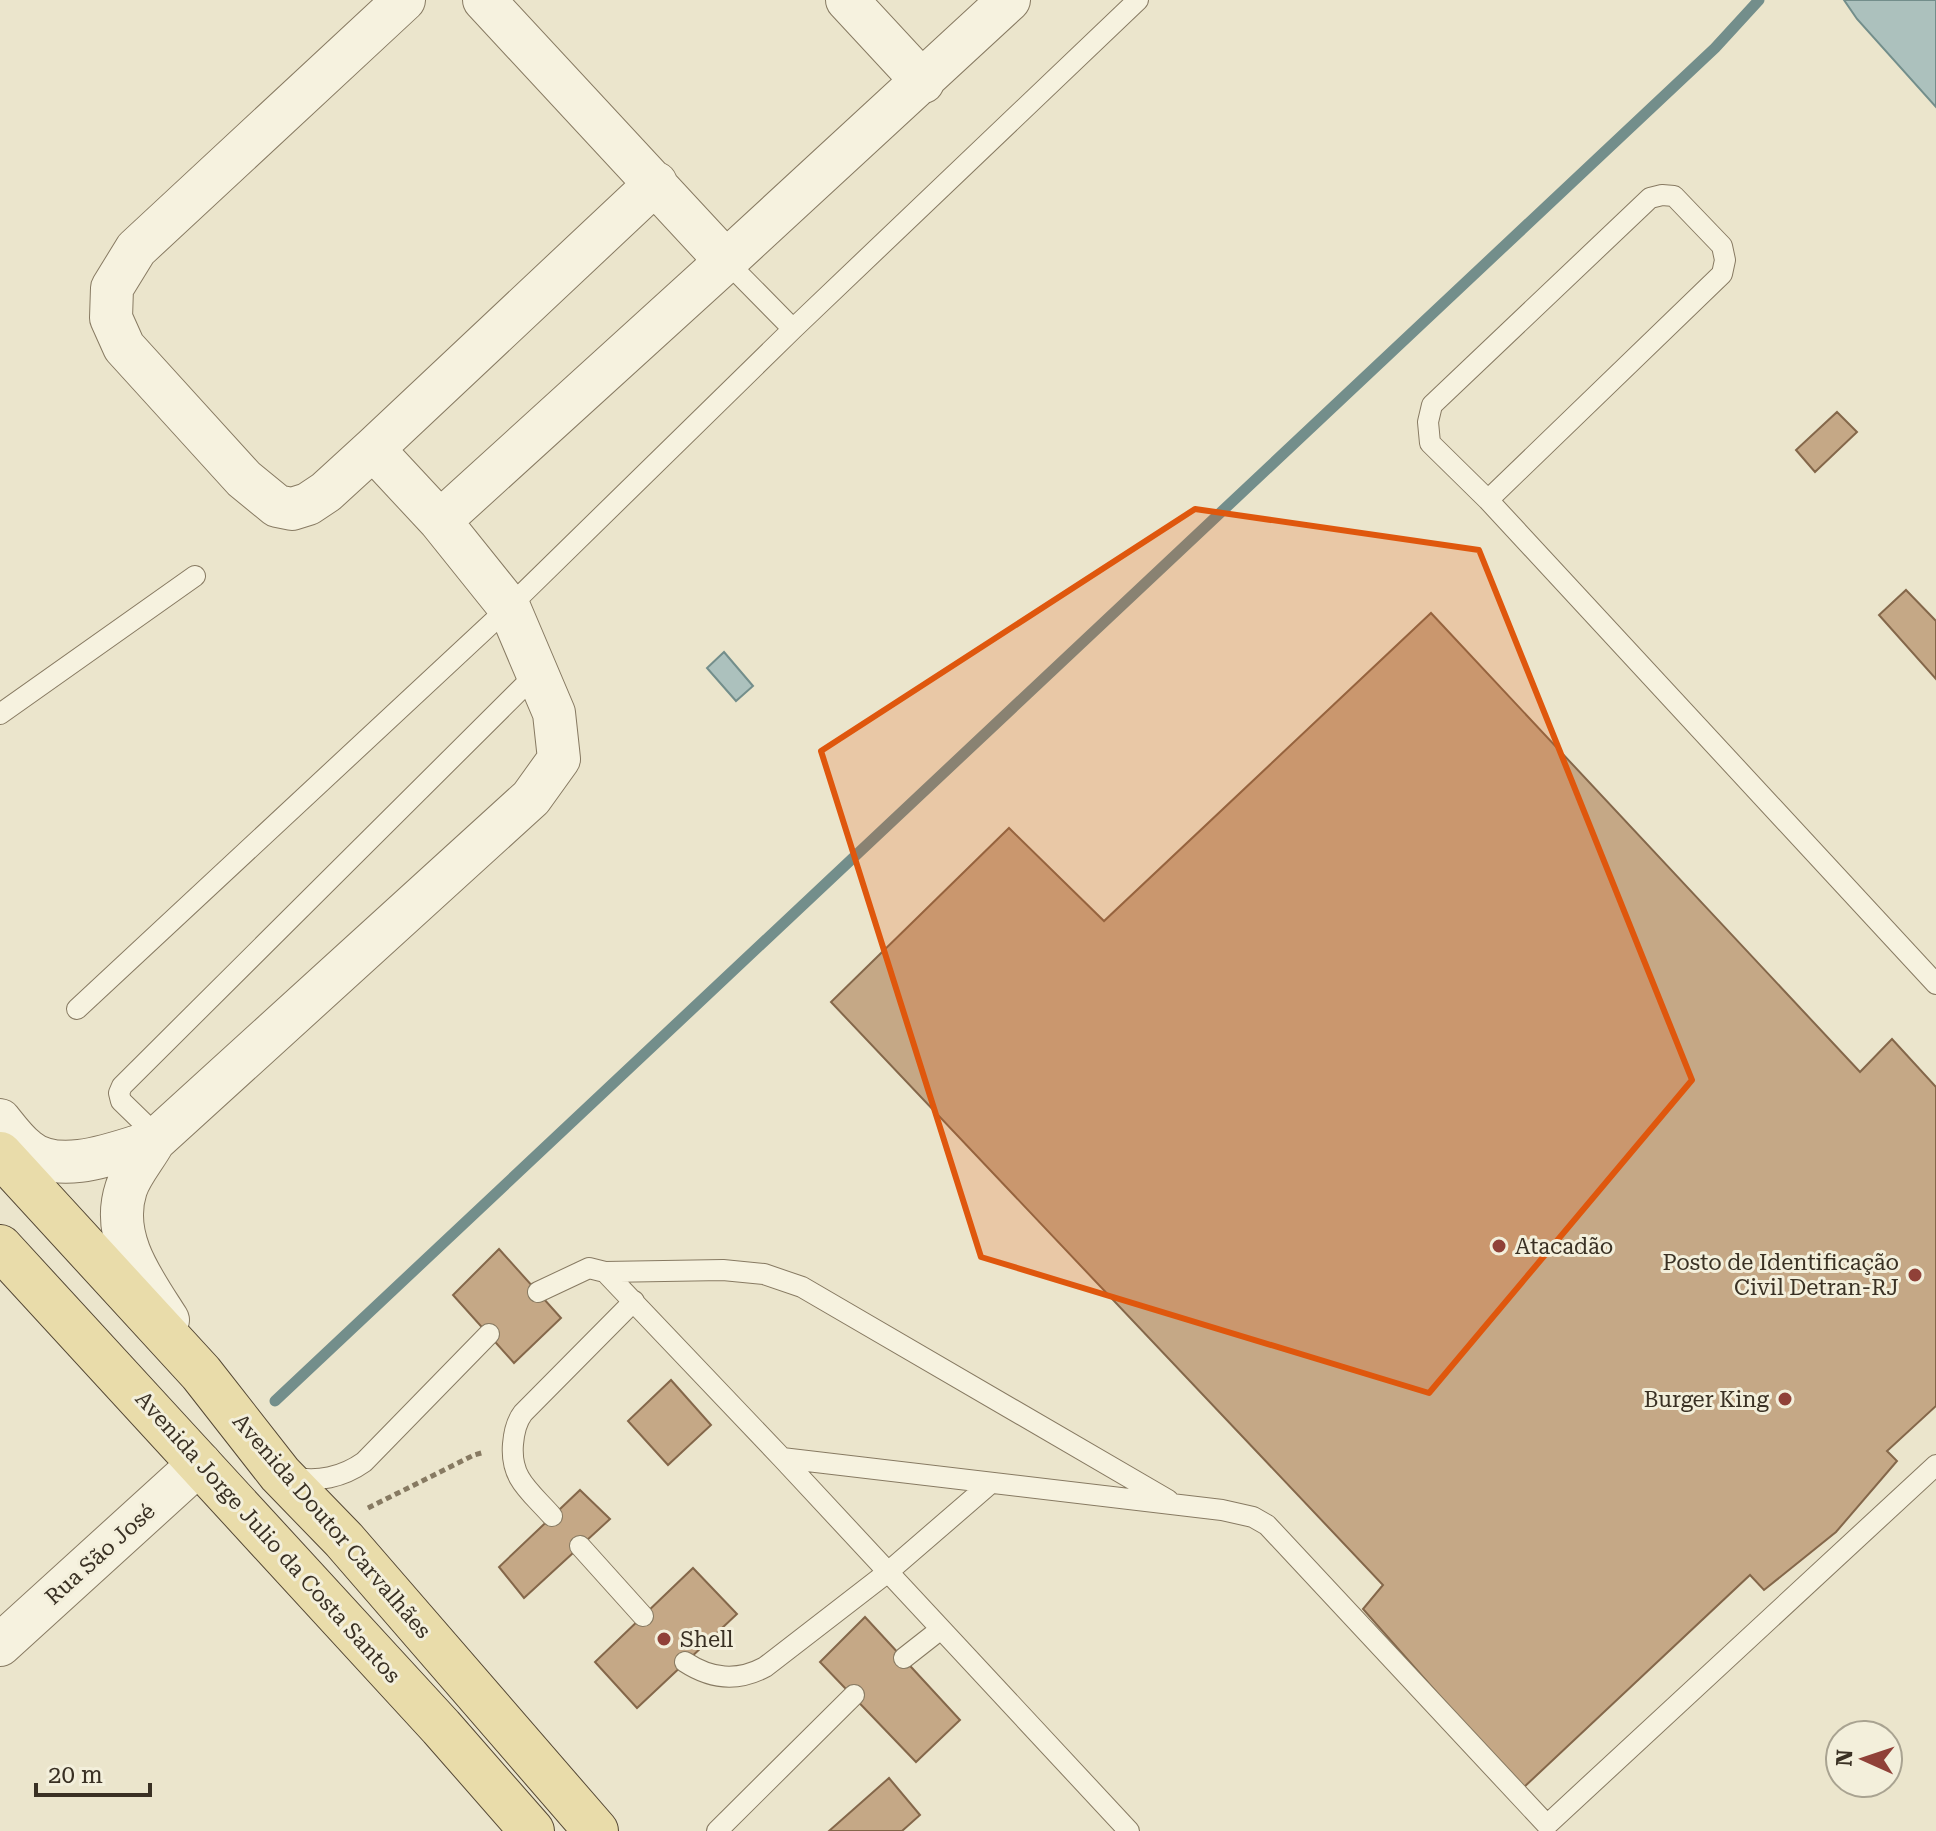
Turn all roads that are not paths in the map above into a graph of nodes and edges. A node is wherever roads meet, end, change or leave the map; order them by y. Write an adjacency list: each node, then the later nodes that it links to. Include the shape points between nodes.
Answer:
1 (404, 0): 10 (street, via 136,249 112,288 111,318 124,347 244,479 277,506 308,504)
2 (484, 0): 7 (street)
3 (847, 0): 6 (street)
4 (1009, 0): 6 (street)
5 (1138, 0): 9 (lane)
6 (923, 82): 8 (street)
7 (656, 183): 8 (street); 10 (street)
8 (726, 261): 9 (lane); 12 (street)
9 (793, 329): 14 (lane)
10 (373, 449): 12 (street)
11 (1488, 500): 11 (lane, via 1430,443 1432,405 1650,198 1674,196 1722,246 1722,274); 17 (lane)
12 (440, 521): 14 (street)
13 (195, 576): 16 (lane)
14 (509, 607): 15 (street); 18 (lane)
15 (538, 672): 20 (street, via 554,713 559,759 531,798); 20 (lane, via 122,1086 121,1101)
16 (0, 714)
17 (1936, 984)
18 (77, 1009)
19 (0, 1120): 20 (street, via 26,1149 58,1163 108,1155)
20 (156, 1139): 27 (street, via 126,1189 123,1235 133,1263)
21 (0, 1154): 27 (main road, Avenida Doutor Carvalhães)
22 (0, 1247): 29 (main road, Avenida Jorge Julio da Costa Santos)
23 (605, 1272): 24 (lane, via 589,1268); 25 (lane); 33 (lane, via 723,1270 764,1274 802,1287)
24 (538, 1292)
25 (634, 1301): 28 (lane); 34 (lane, via 516,1426 516,1475)
26 (489, 1334): 31 (lane, via 354,1469 316,1479)
27 (201, 1373): 31 (main road, Avenida Doutor Carvalhães)
28 (782, 1458): 32 (lane); 36 (lane)
29 (200, 1463): 39 (street, Rua São José); 43 (main road, Avenida Jorge Julio da Costa Santos)
30 (1936, 1465): 33 (lane, via 1547,1825 1267,1525 1253,1517)
31 (280, 1474): 44 (main road, Avenida Doutor Carvalhães, via 344,1540)
32 (991, 1483): 33 (lane); 36 (lane)
33 (1175, 1504)
34 (552, 1516)
35 (580, 1546): 37 (lane)
36 (888, 1572): 38 (lane); 41 (lane, via 757,1671 714,1675)
37 (643, 1616)
38 (941, 1629): 40 (lane); 46 (lane)
39 (0, 1645)
40 (904, 1658)
41 (685, 1662)
42 (854, 1695): 45 (lane)
43 (532, 1831)
44 (596, 1831)
45 (717, 1831)
46 (1129, 1831)

